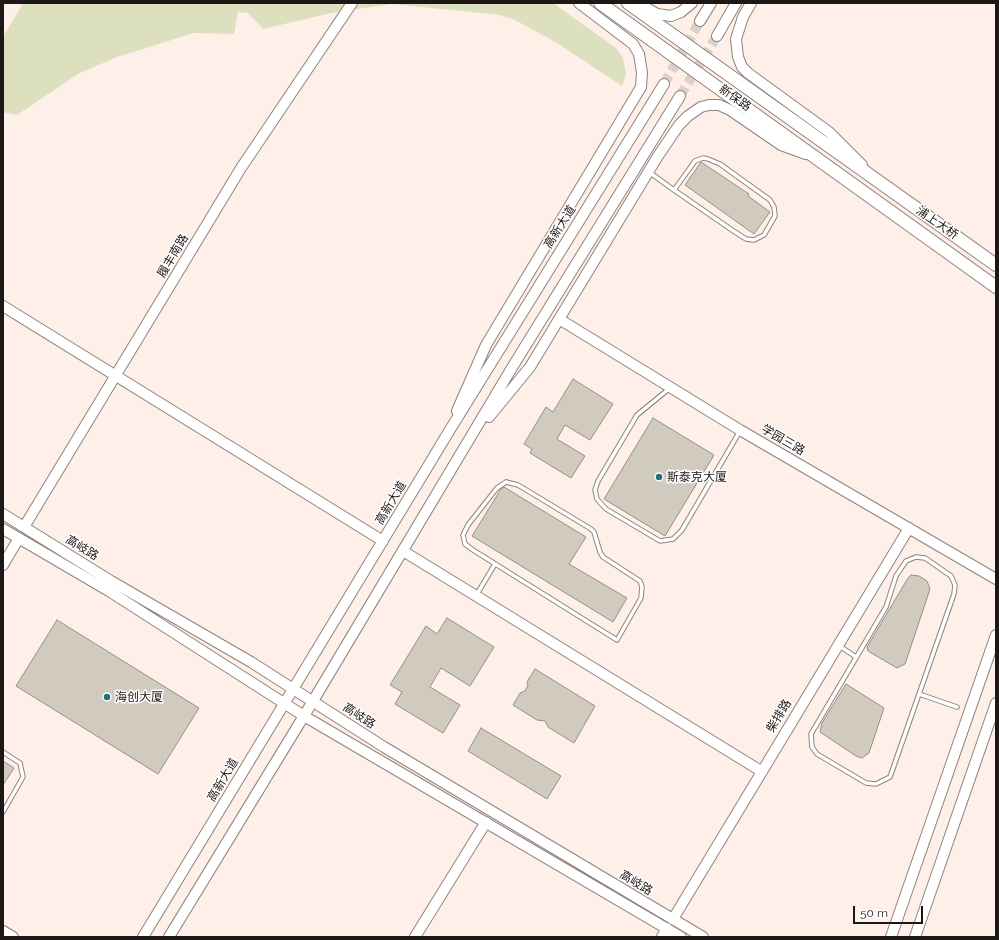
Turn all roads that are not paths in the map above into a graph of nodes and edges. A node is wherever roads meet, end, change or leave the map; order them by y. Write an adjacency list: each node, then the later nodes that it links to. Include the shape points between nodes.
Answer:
1 (352, 3): 22 (main road, 履丰南路, via 241,168)
2 (579, 3): 24 (main road, via 632,44 639,54 641,87 486,345 461,399)
3 (600, 3): 14 (main road, 新保路)
4 (628, 3): 16 (main road, 新保路)
5 (638, 3): 6 (main road, via 658,14 671,16)
6 (692, 3)
7 (711, 3): 10 (main road)
8 (736, 3): 11 (main road)
9 (751, 3): 16 (main road, via 743,16 736,39 742,67 829,132)
10 (700, 21)
11 (717, 36)
12 (664, 84): 24 (main road, 高新大道)
13 (680, 96): 26 (main road)
14 (819, 158): 15 (main road, via 781,145 730,110 718,105 709,105 694,111 679,125); 19 (main road, 新保路)
15 (649, 172): 17 (lane); 21 (main road)
16 (879, 182): 18 (main road, 浦上大桥)
17 (674, 190): 17 (lane, via 750,240 764,235 775,216 770,200 720,164 708,159 695,161)
18 (996, 265)
19 (996, 287)
20 (3, 306): 22 (main road)
21 (559, 319): 23 (main road, 学园三路); 26 (main road, via 530,367)
22 (116, 376): 28 (main road, 履丰南路); 32 (main road)
23 (670, 388): 25 (main road, 学园三路); 25 (lane, via 637,415 596,485 599,503 612,513 660,541 673,539 682,530)
24 (451, 428): 32 (main road, 高新大道)
25 (740, 430): 29 (main road, 学园三路)
26 (471, 438): 33 (main road)
27 (3, 514): 28 (main road, 高岐路)
28 (24, 527): 41 (main road, 高岐路)
29 (909, 528): 36 (main road, 学园三路); 39 (main road, 柴排路)
30 (3, 530): 31 (main road, 高岐路)
31 (19, 538): 35 (main road); 44 (main road, 高岐路, via 109,591)
32 (382, 541): 41 (main road, 高新大道)
33 (403, 551): 37 (main road); 43 (main road)
34 (495, 564): 34 (lane, via 617,640 641,598 640,582 603,556 591,529 512,483 506,482 497,488 463,535 467,547); 37 (lane)
35 (3, 565)
36 (996, 579)
37 (476, 596): 49 (main road)
38 (996, 635): 61 (main road)
39 (837, 645): 40 (lane); 49 (main road, 柴排路)
40 (856, 657): 42 (lane, via 815,725 810,739 812,747 820,757 861,781 876,784 890,777); 42 (lane, via 886,607 902,565 916,557 925,558 951,576 955,589)
41 (294, 689): 43 (main road, 高岐路); 44 (main road, 高新大道)
42 (919, 694): 46 (lane)
43 (313, 701): 47 (main road); 52 (main road, 高岐路, via 384,747)
44 (285, 703): 47 (main road, 高岐路); 56 (main road, 高新大道)
45 (996, 704): 62 (main road)
46 (957, 707)
47 (304, 716): 51 (main road, 高岐路); 57 (main road)
48 (3, 752): 50 (lane, via 20,763 23,777)
49 (760, 771): 52 (main road, 柴排路)
50 (3, 812)
51 (486, 822): 54 (main road, 高岐路); 58 (main road)
52 (673, 919): 60 (main road, 高岐路)
53 (3, 931): 55 (main road)
54 (665, 933): 59 (main road, 高岐路)
55 (13, 937)
56 (143, 937)
57 (169, 937)
58 (415, 937)
59 (681, 937)
60 (703, 937)
61 (891, 937)
62 (915, 937)

